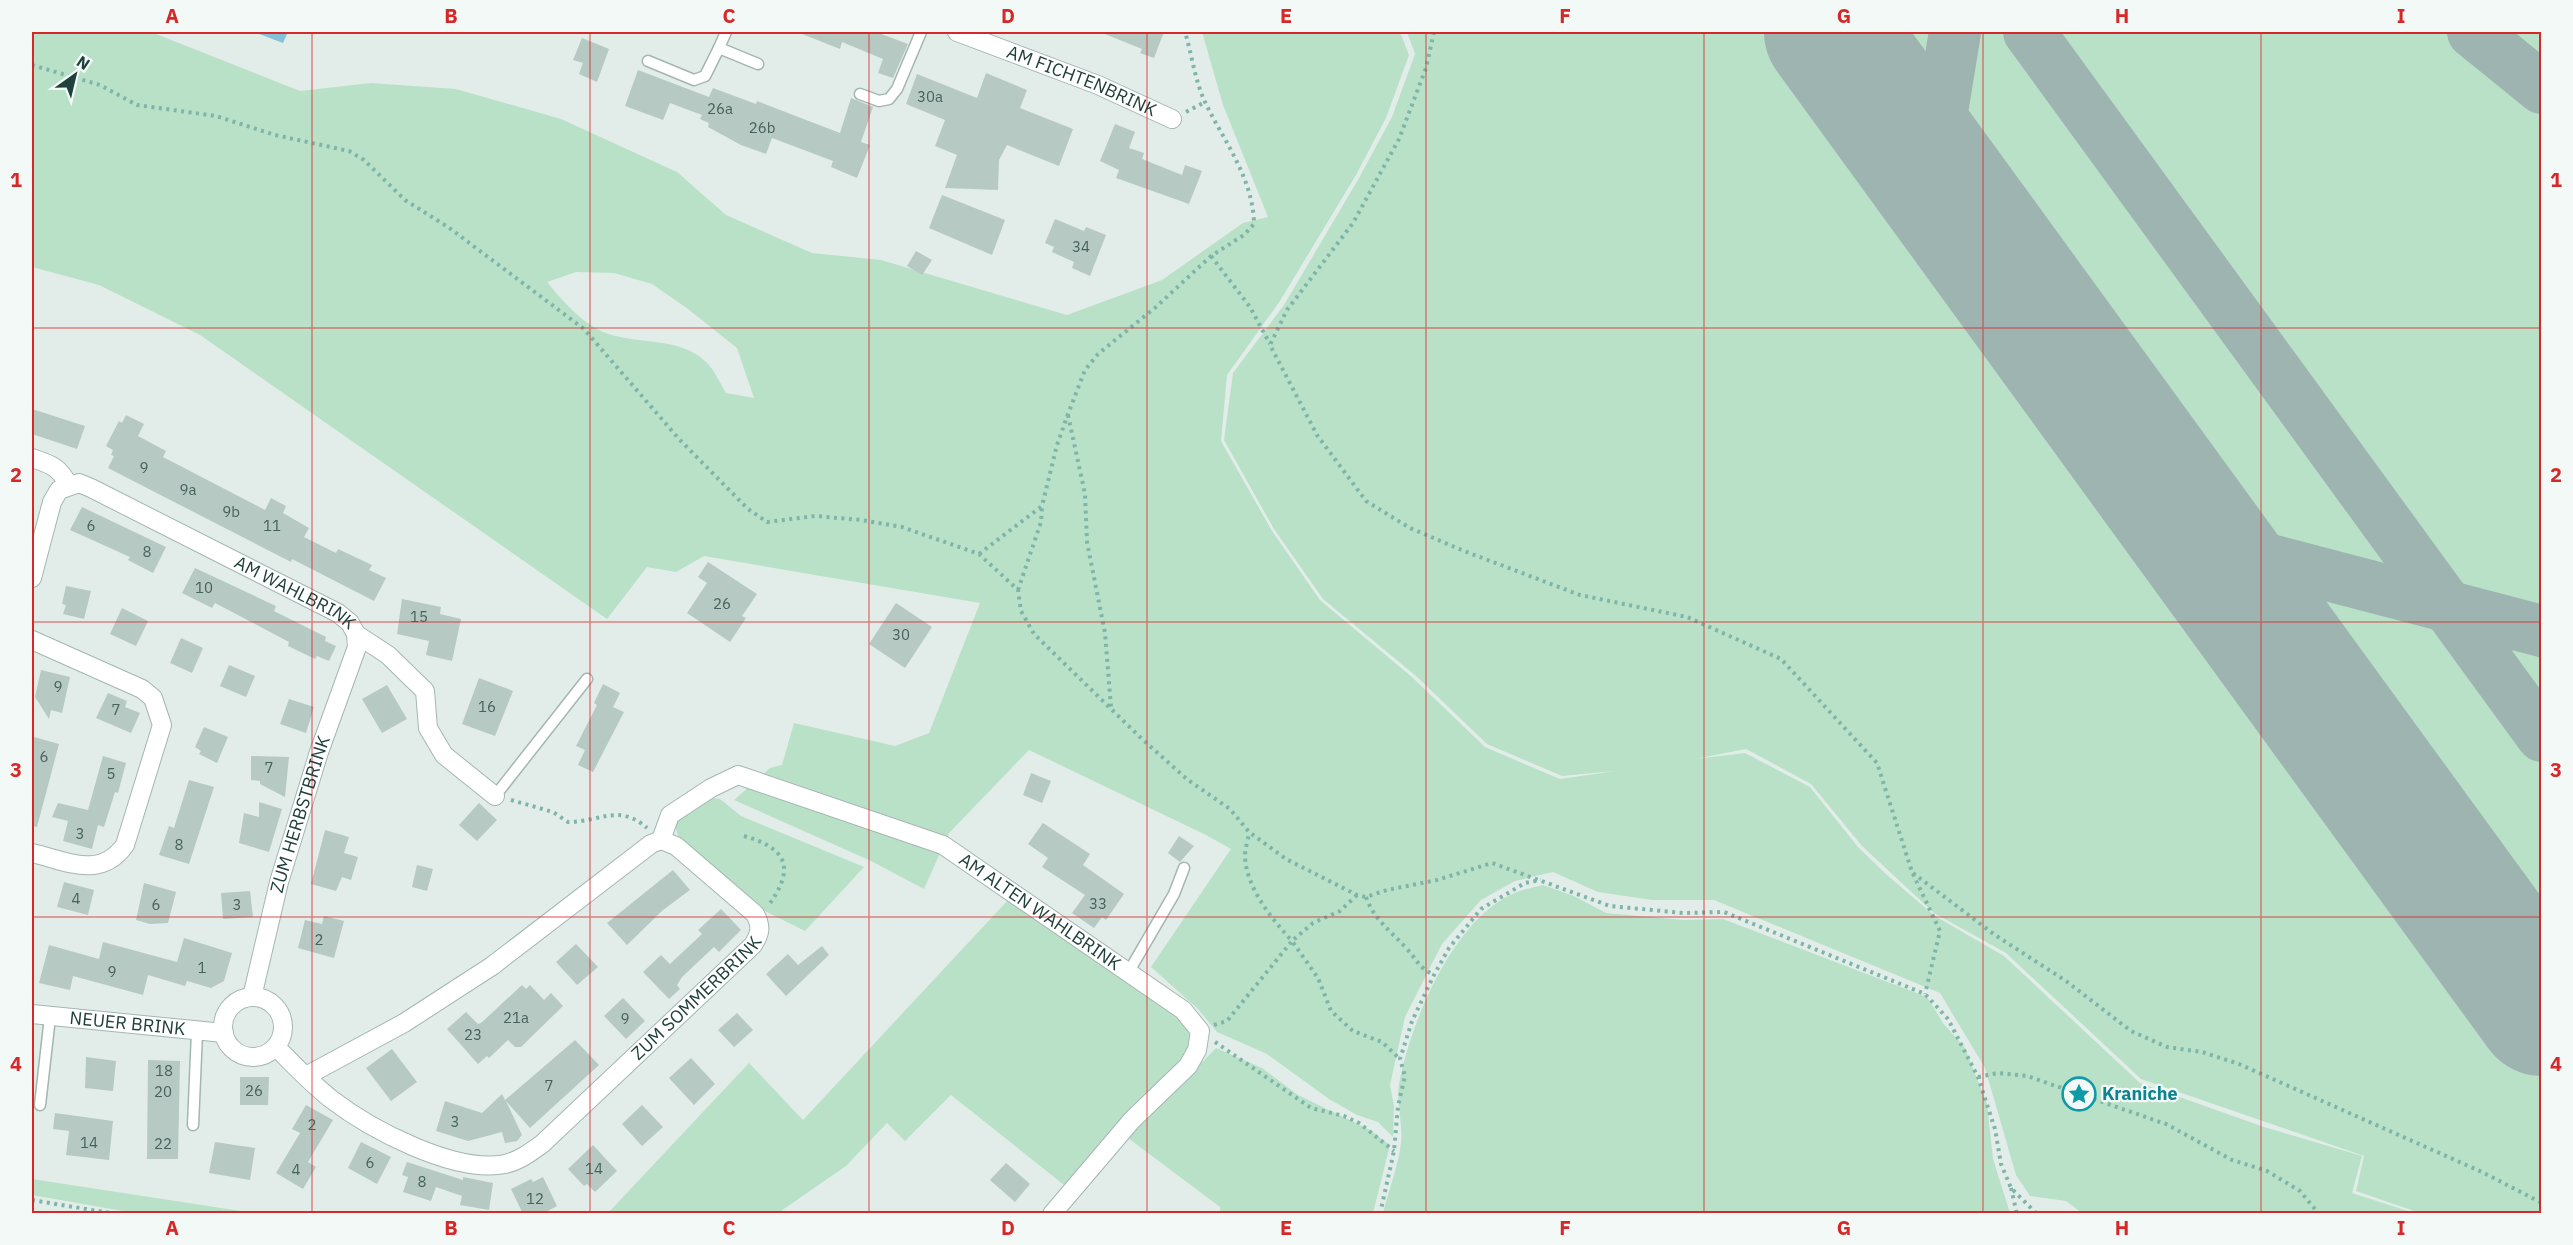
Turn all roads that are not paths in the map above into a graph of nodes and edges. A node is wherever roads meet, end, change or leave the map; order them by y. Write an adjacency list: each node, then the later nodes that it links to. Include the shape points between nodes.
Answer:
1 (726, 32): 4 (lane)
2 (921, 32): 7 (lane, via 889,99 879,101)
3 (957, 32): 8 (street, AM FICHTENBRINK, via 1098,85)
4 (719, 48): 5 (lane, via 705,76 694,80); 6 (lane)
5 (648, 61)
6 (758, 64)
7 (860, 94)
8 (1172, 119)
9 (32, 458): 10 (street, via 53,465 63,473)
10 (68, 485): 11 (street, via 59,490 52,502); 12 (street, AM WAHLBRINK, via 79,483 91,488 338,613)
11 (32, 578)
12 (356, 633): 15 (street, AM WAHLBRINK, via 388,655 425,691 428,728 444,755); 20 (street, ZUM HERBSTBRINK, via 357,647 279,882)
13 (32, 640): 17 (street, via 142,689 153,698 162,725 125,845 117,856 93,867)
14 (587, 680): 15 (lane)
15 (495, 796)
16 (661, 840): 19 (street, AM ALTEN WAHLBRINK, via 670,815 738,775 752,778 943,845); 26 (street, via 492,966 404,1023); 26 (street, ZUM SOMMERBRINK, via 676,846 757,918 759,935 753,945 542,1144 524,1156 506,1164 484,1165 400,1139 330,1098)
17 (32, 853)
18 (1184, 868): 19 (lane, via 1174,894)
19 (1128, 973): 29 (street, AM ALTEN WAHLBRINK, via 1183,1010 1200,1031 1197,1050 1188,1066 1132,1120)
20 (252, 997): 24 (street, via 239,1000 229,1009 224,1018); 25 (street, via 269,1001 282,1017 284,1029)
21 (32, 1014): 22 (street, NEUER BRINK)
22 (50, 1017): 23 (street, NEUER BRINK); 27 (lane)
23 (197, 1032): 24 (street, NEUER BRINK); 28 (lane)
24 (224, 1033): 25 (street, via 234,1050 246,1056 259,1056)
25 (277, 1048): 26 (street, ZUM SOMMERBRINK)
26 (306, 1076)
27 (40, 1105)
28 (193, 1125)
29 (1052, 1214)

